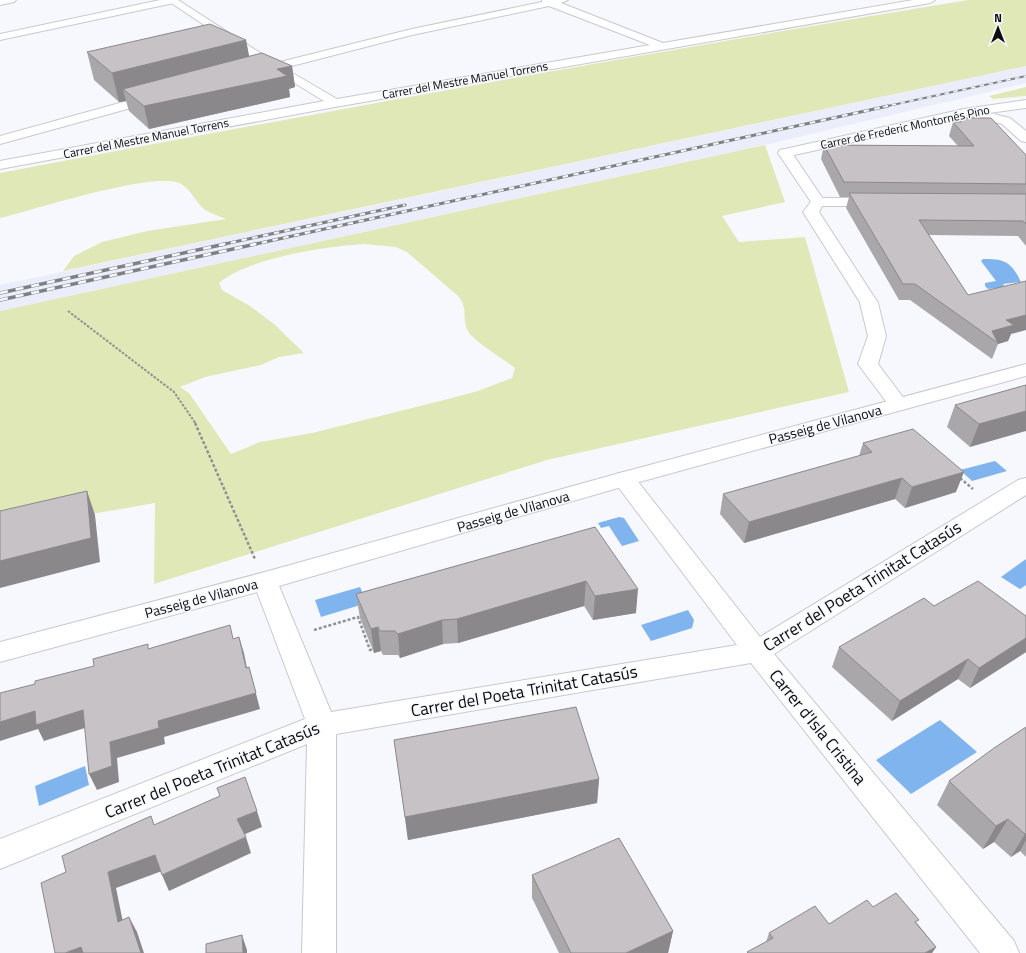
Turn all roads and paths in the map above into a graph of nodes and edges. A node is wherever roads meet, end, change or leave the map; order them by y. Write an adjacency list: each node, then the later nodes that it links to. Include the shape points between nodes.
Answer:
1 (11, 0): 6 (street)
2 (172, 0): 7 (street); 9 (street)
3 (563, 0): 4 (street)
4 (546, 1): 8 (street); 9 (street)
5 (921, 1): 8 (street, Carrer del Mestre Manuel Torrens)
6 (0, 2)
7 (0, 37)
8 (661, 46): 12 (street, Carrer del Mestre Manuel Torrens)
9 (274, 67): 10 (street); 12 (street)
10 (245, 74)
11 (164, 95): 18 (street)
12 (335, 103): 19 (street, Carrer del Mestre Manuel Torrens)
13 (1026, 104): 14 (street, Carrer de Frederic Montornés Pino)
14 (1002, 107): 15 (street, Carrer de Frederic Montornés Pino); 16 (street, via 998,111)
15 (964, 113): 16 (street, via 984,115); 20 (street, Carrer de Frederic Montornés Pino, via 785,154)
16 (1006, 122): 17 (street)
17 (1026, 138)
18 (0, 140)
19 (0, 165)
20 (818, 202): 21 (street); 24 (street, via 811,212 869,303 877,336 868,364)
21 (895, 202)
22 (68, 311): 29 (path, via 174,392 197,425)
23 (1026, 370): 24 (street, Passeig de Vilanova)
24 (898, 404): 26 (street, Passeig de Vilanova)
25 (957, 476): 28 (path)
26 (624, 479): 29 (street, Passeig de Vilanova); 33 (street, Carrer d'Isla Cristina)
27 (1026, 485): 28 (street, Carrer del Poeta Trinitat Catasús)
28 (993, 505): 33 (street, Carrer del Poeta Trinitat Catasús)
29 (265, 582): 30 (street); 32 (street, Passeig de Vilanova)
30 (288, 638): 31 (path, via 358,617 370,650); 34 (street)
31 (372, 649)
32 (0, 652)
33 (757, 652): 34 (street, Carrer del Poeta Trinitat Catasús); 37 (street, Carrer d'Isla Cristina)
34 (322, 725): 35 (street, Carrer del Poeta Trinitat Catasús); 36 (street)
35 (0, 854)
36 (319, 953)
37 (1002, 953)

